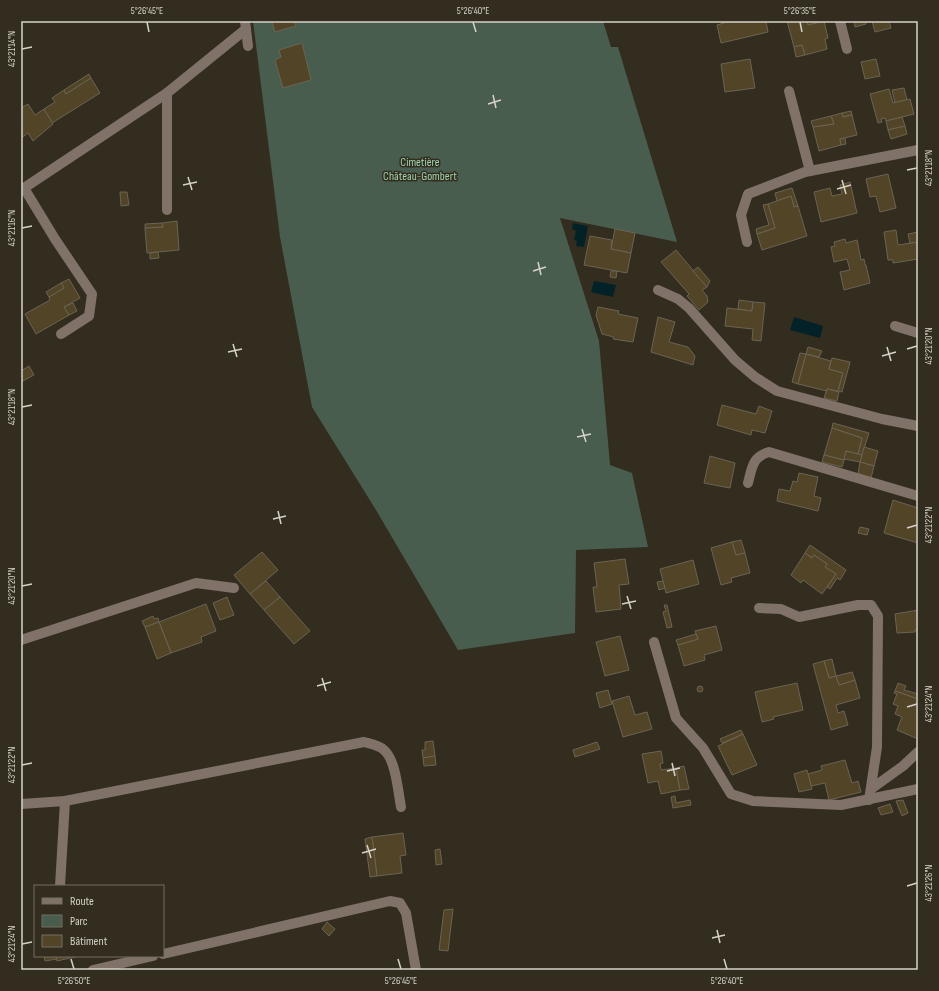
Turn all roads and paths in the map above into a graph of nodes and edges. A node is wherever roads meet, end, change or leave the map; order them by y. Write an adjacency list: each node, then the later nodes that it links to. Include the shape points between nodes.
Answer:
1 (840, 21): 4 (street)
2 (245, 25): 3 (street); 6 (street)
3 (248, 46)
4 (847, 49)
5 (789, 91): 8 (street)
6 (167, 93): 9 (street); 10 (street)
7 (918, 150): 8 (street)
8 (810, 171): 11 (street, via 748,194 741,215)
9 (22, 189): 15 (street, via 92,294 89,316)
10 (167, 210)
11 (746, 242)
12 (658, 290): 16 (street, via 678,299 689,308 735,360 777,391)
13 (895, 326): 14 (street)
14 (918, 333)
15 (61, 334)
16 (918, 426)
17 (748, 483): 18 (street, via 754,461 760,454 769,452)
18 (918, 496)
19 (234, 588): 21 (street, via 196,583)
20 (759, 608): 25 (street, via 781,609 799,617 858,605 871,605 878,616 877,747)
21 (21, 640)
22 (654, 642): 25 (street, via 676,718 703,748 732,794 752,800 841,805)
23 (918, 752): 25 (street)
24 (918, 789): 25 (street)
25 (870, 795)
26 (64, 801): 27 (street); 28 (street, via 364,742 385,750 392,761); 29 (street)
27 (21, 804)
28 (400, 807)
29 (60, 885)
30 (164, 954): 33 (street, via 390,901 400,903 406,913)
31 (149, 957): 32 (street)
32 (93, 970)
33 (416, 970)

